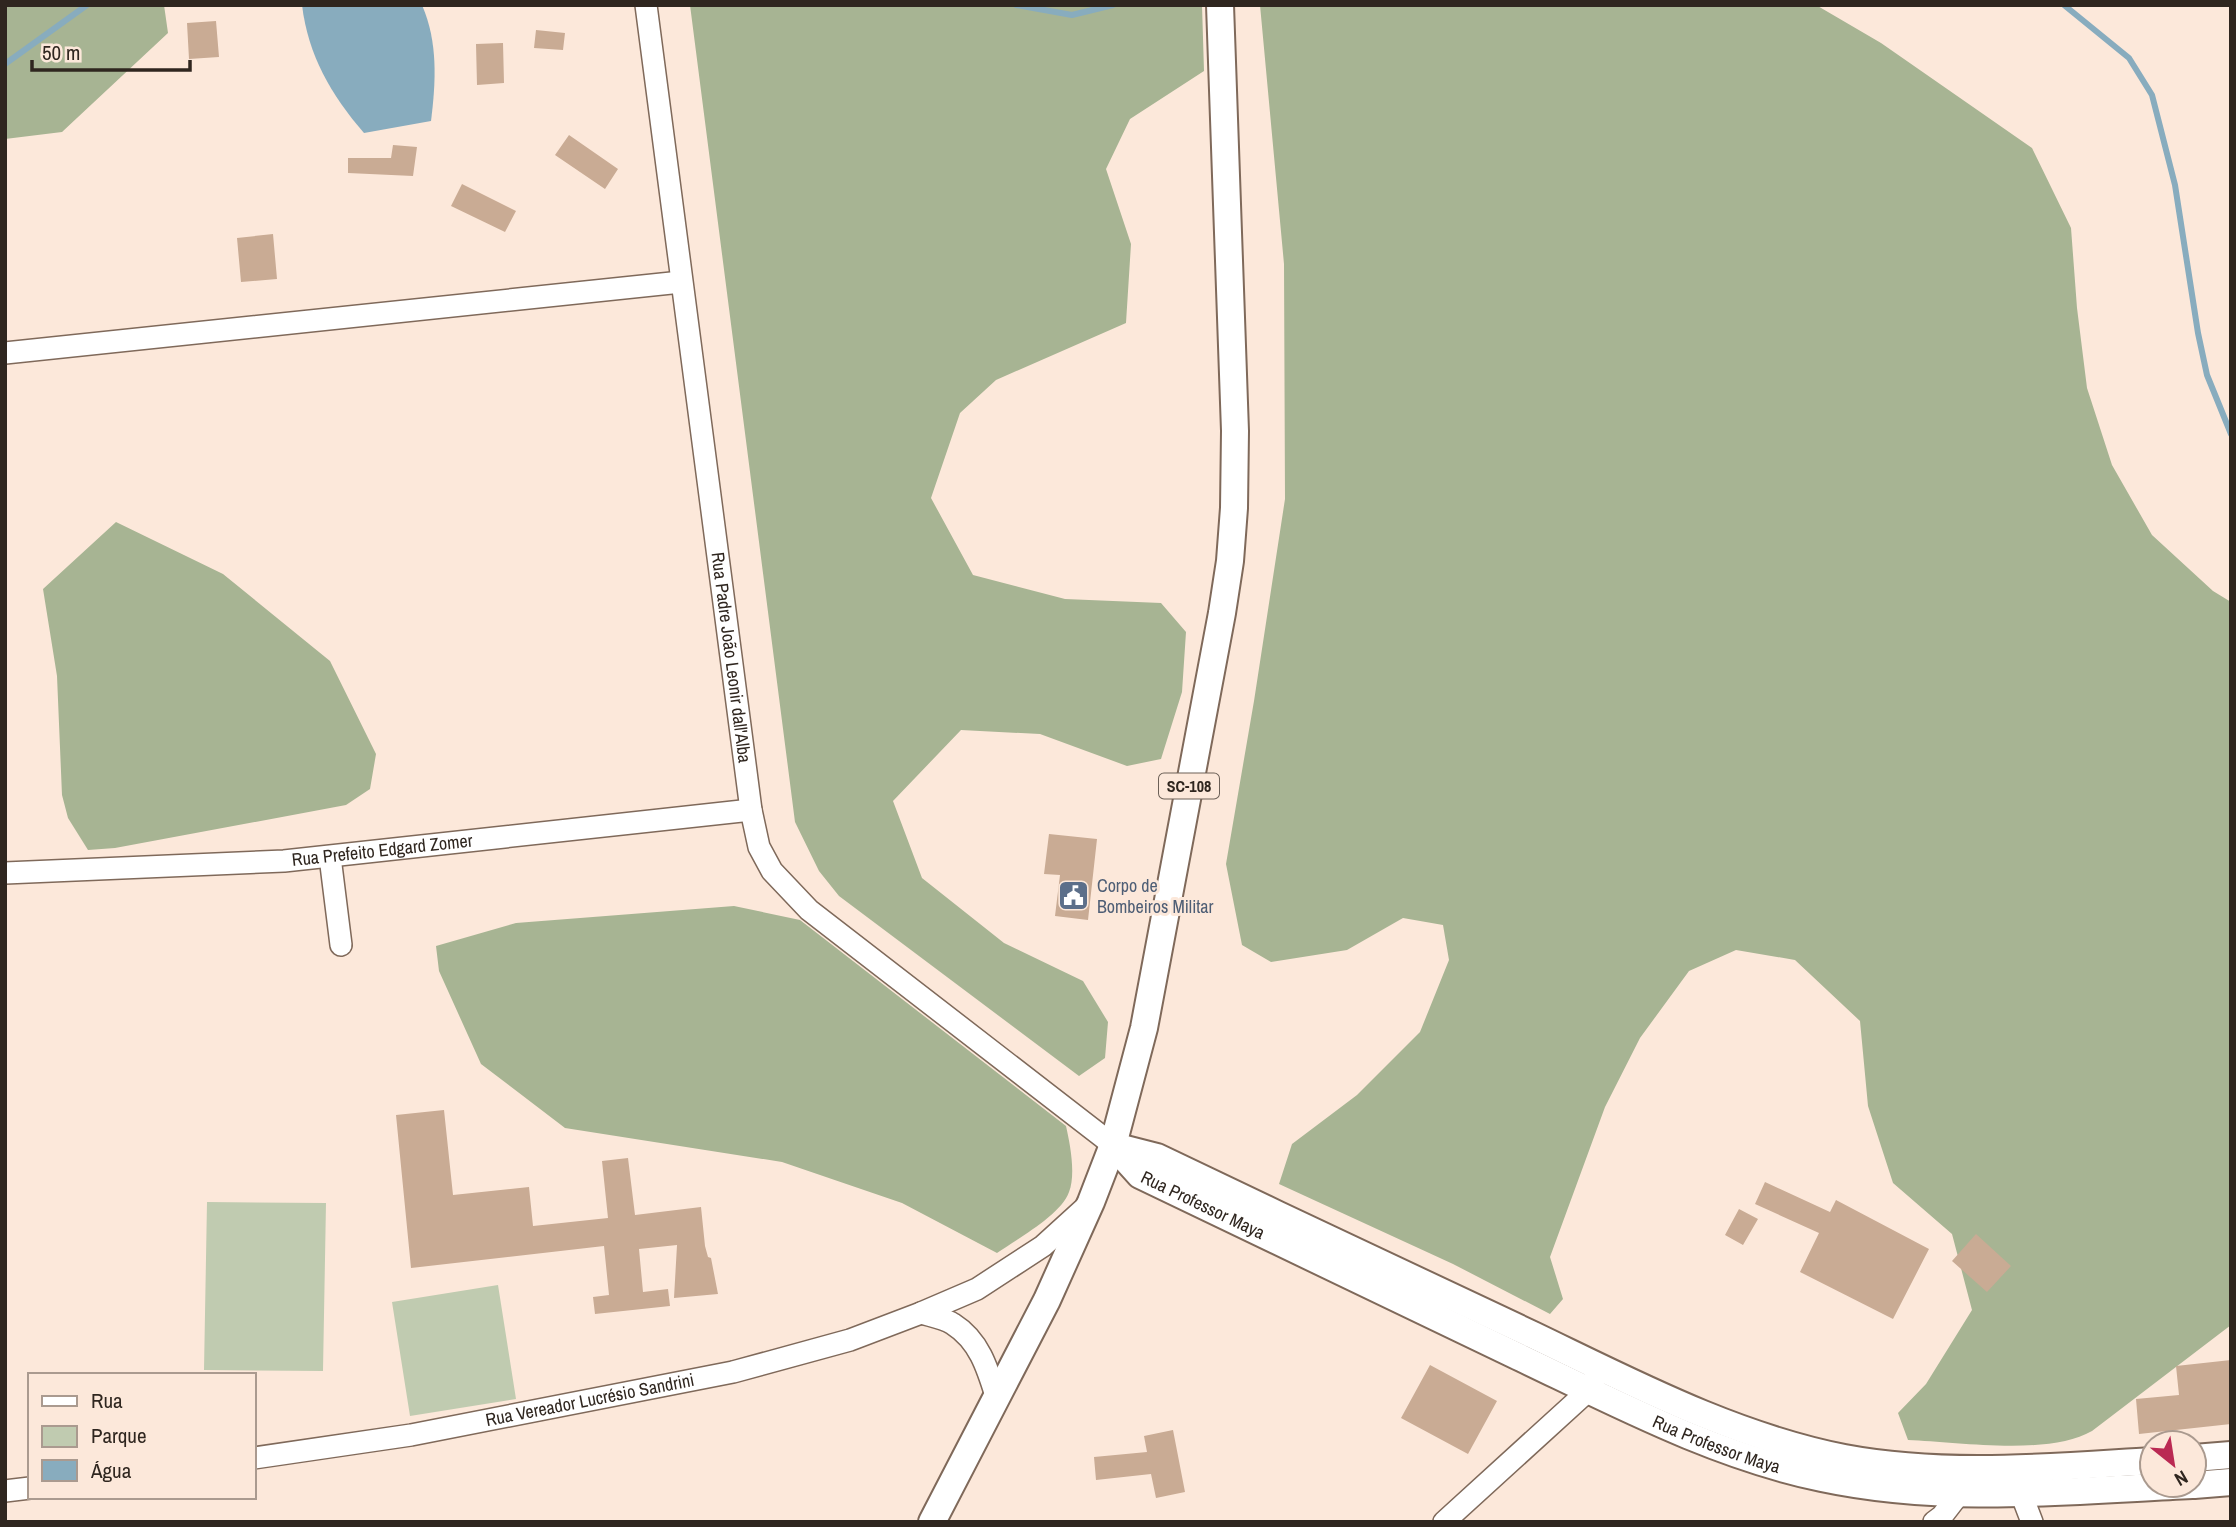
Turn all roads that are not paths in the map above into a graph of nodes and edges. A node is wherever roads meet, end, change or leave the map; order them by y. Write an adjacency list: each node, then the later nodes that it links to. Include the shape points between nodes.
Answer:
1 (646, 5): 3 (street, Rua Padre João Leonir dall'Alba)
2 (1220, 5): 9 (main road, SC-108, via 1235,431 1230,561 1144,1028)
3 (681, 282): 4 (street); 5 (street, Rua Padre João Leonir dall'Alba)
4 (5, 353)
5 (751, 810): 6 (street, Rua Prefeito Edgard Zomer); 9 (street, Rua Padre João Leonir dall'Alba, via 759,847 772,870 809,910)
6 (330, 857): 7 (street, Rua Prefeito Edgard Zomer); 8 (street)
7 (7, 874)
8 (341, 945)
9 (1113, 1145): 10 (main road, SC-108); 12 (main road, Rua Professor Maya, via 1140,1175)
10 (1091, 1202): 11 (street, Rua Vereador Lucrésio Sandrini, via 1007,1271); 13 (main road, SC-108)
11 (921, 1314): 13 (street, via 951,1323 971,1339 984,1359); 16 (street, Rua Vereador Lucrésio Sandrini, via 850,1340 733,1372 411,1435)
12 (1595, 1379): 19 (main road, Rua Professor Maya, via 1676,1429 1781,1468 1868,1486); 27 (street)
13 (997, 1399): 26 (main road, SC-108)
14 (2231, 1455): 15 (main road)
15 (2208, 1457)
16 (256, 1458)
17 (2138, 1462): 18 (main road, Rua Professor Maya)
18 (2012, 1468): 19 (main road, Rua Professor Maya); 25 (street)
19 (1958, 1481): 25 (main road, Rua Professor Maya); 28 (street, via 1942,1516)
20 (2231, 1482): 21 (main road, Rua Professor Maya)
21 (2208, 1484)
22 (28, 1488): 24 (street)
23 (2138, 1488): 25 (main road, Rua Professor Maya)
24 (5, 1491)
25 (2022, 1494): 29 (street)
26 (932, 1522)
27 (1444, 1522)
28 (1934, 1522)
29 (2032, 1522)

